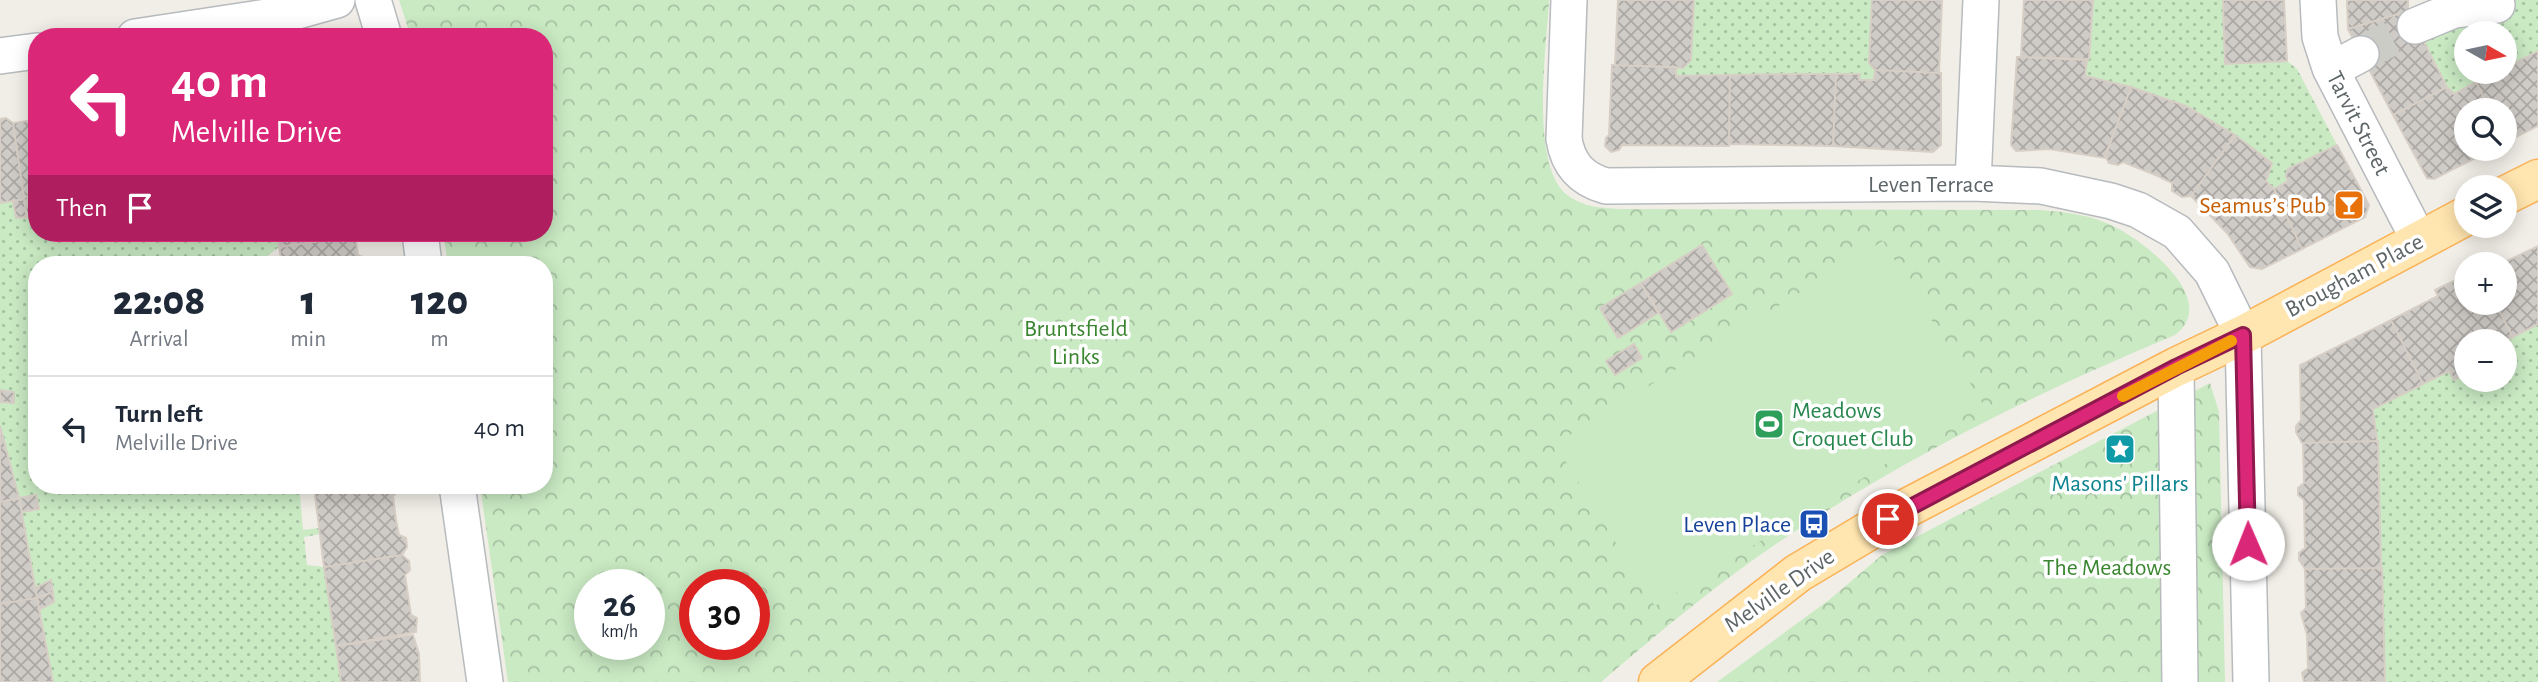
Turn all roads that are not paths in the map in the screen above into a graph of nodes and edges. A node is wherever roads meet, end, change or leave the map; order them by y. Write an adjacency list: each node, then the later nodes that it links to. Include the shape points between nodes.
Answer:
1 (337, 0): 8 (street, via 275,16)
2 (373, 0): 9 (street)
3 (1569, 0): 15 (street, Leven Terrace, via 1566,154 1581,174 1606,186)
4 (1981, 0): 15 (street)
5 (2318, 0): 13 (street, Tarvit Street, via 2320,37)
6 (2497, 5): 7 (street, via 2454,10)
7 (2415, 26)
8 (195, 28)
9 (381, 28)
10 (28, 52): 12 (street)
11 (2361, 54): 13 (street)
12 (0, 55)
13 (2331, 70): 18 (street, Tarvit Street)
14 (2538, 179): 16 (main road)
15 (1973, 183): 19 (street, Leven Terrace, via 2075,191 2159,221 2177,232 2212,272)
16 (2517, 190)
17 (2454, 222): 18 (main road, Brougham Place)
18 (2419, 240): 19 (main road, Brougham Place)
19 (2243, 335): 20 (main road, Melville Drive); 25 (street)
20 (2176, 367): 23 (main road, Melville Drive, via 1907,508 1809,566 1756,602); 24 (street)
21 (458, 494): 22 (street)
22 (485, 682)
23 (1658, 682)
24 (2180, 682)
25 (2251, 682)

